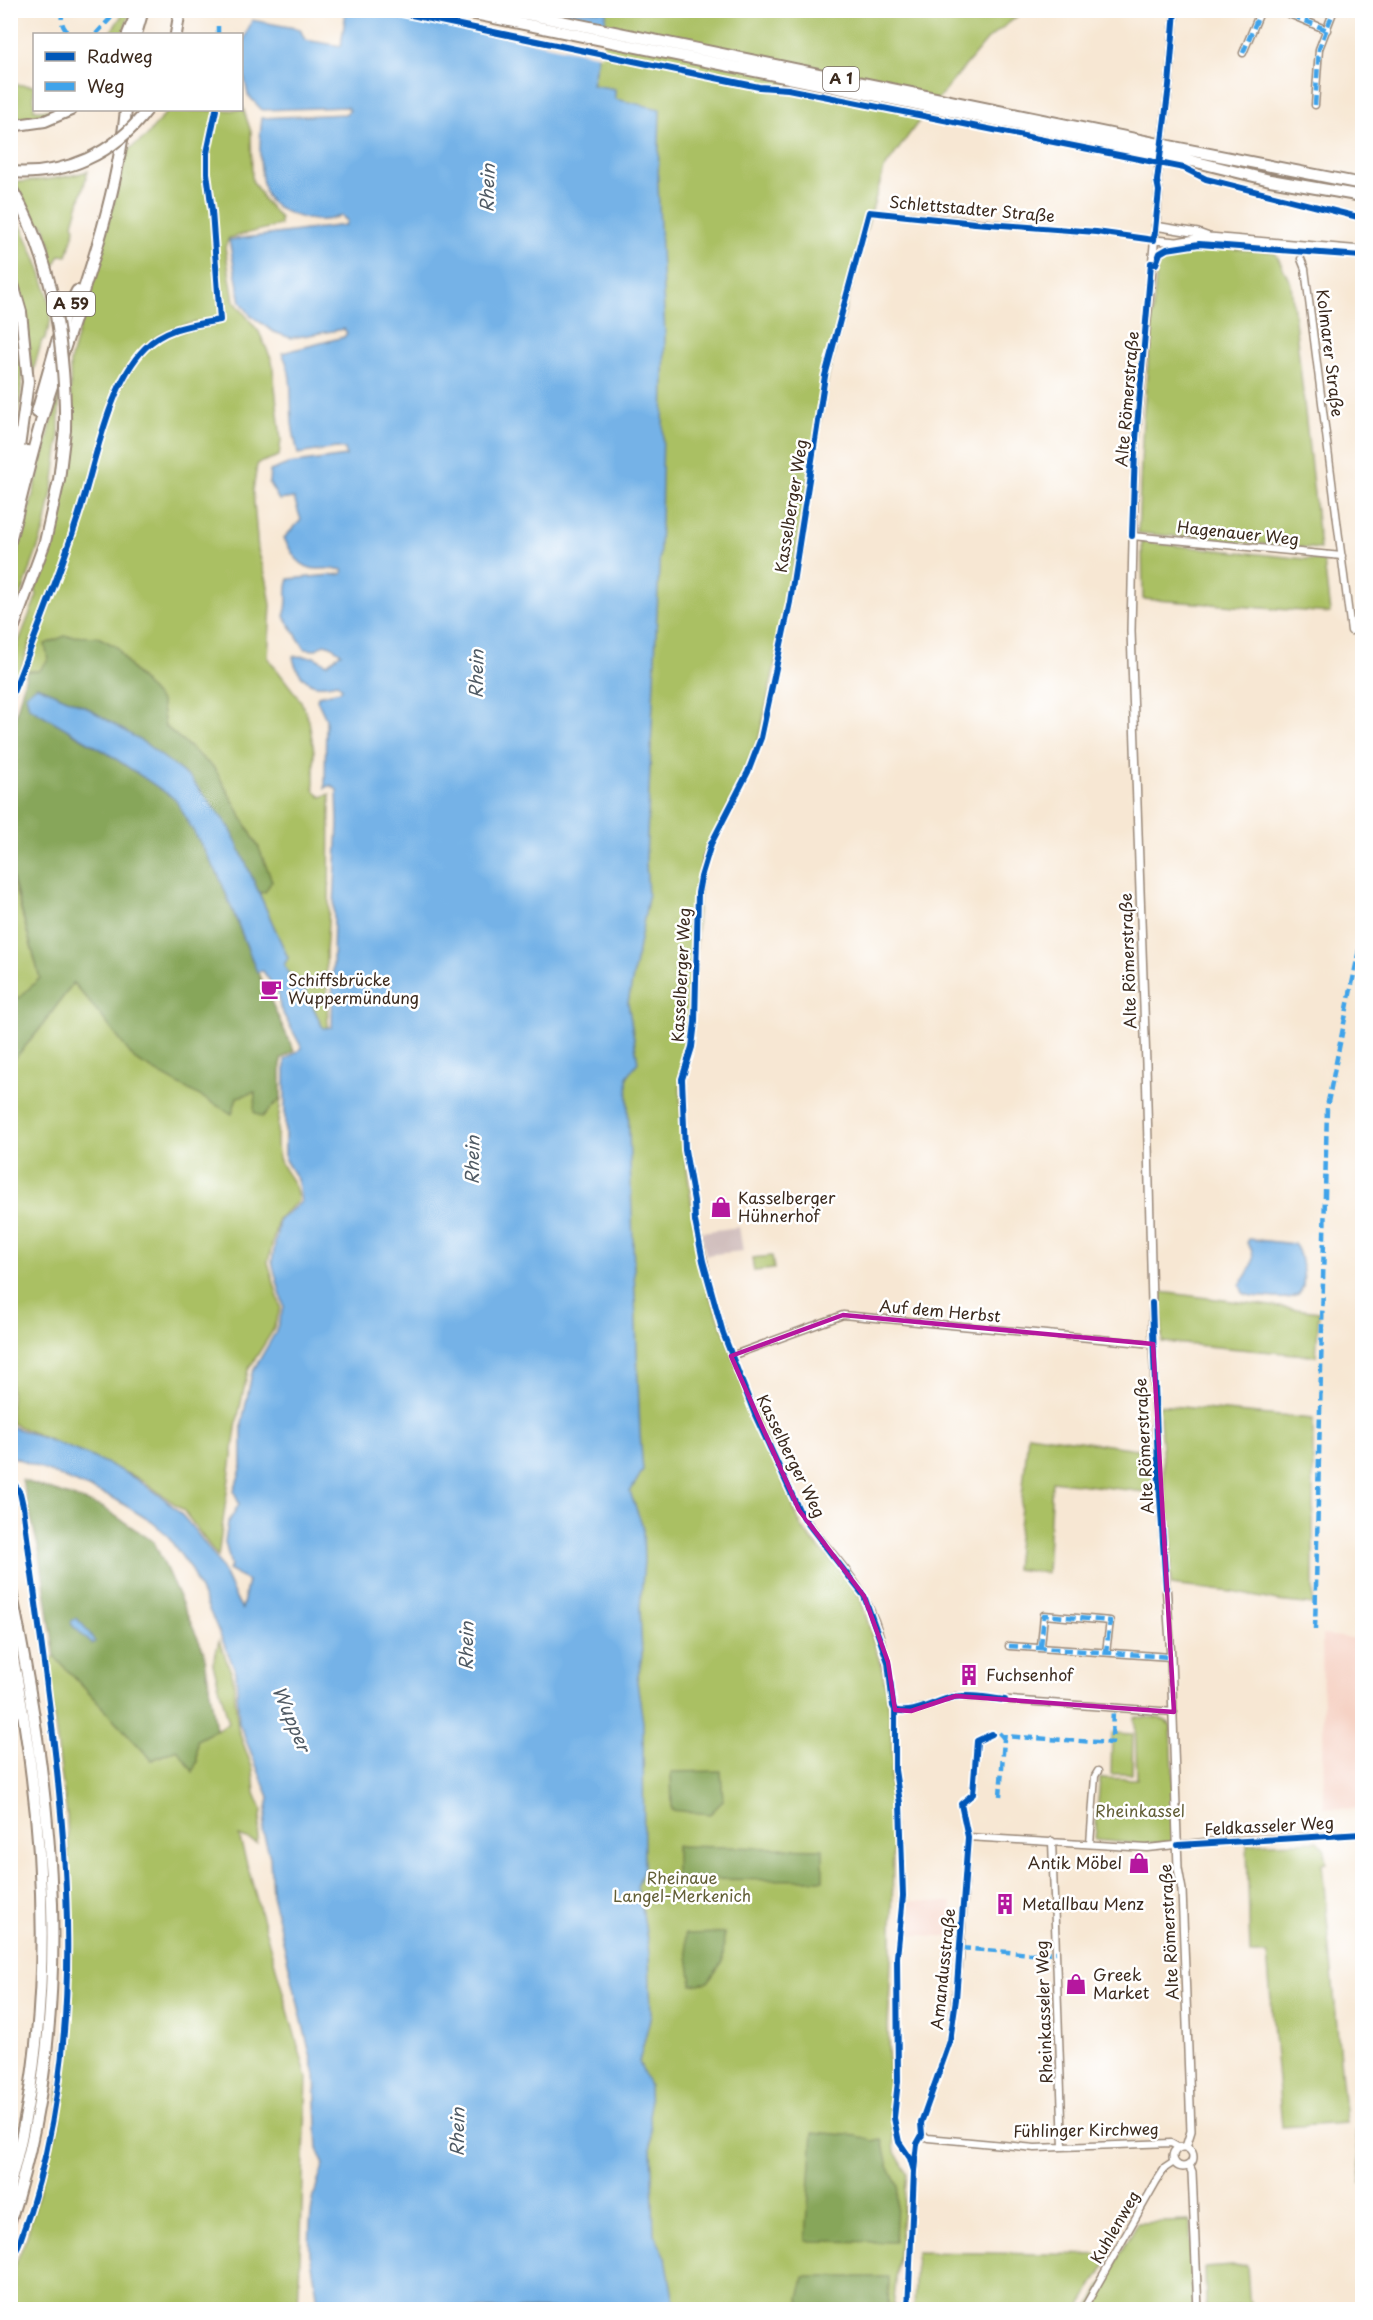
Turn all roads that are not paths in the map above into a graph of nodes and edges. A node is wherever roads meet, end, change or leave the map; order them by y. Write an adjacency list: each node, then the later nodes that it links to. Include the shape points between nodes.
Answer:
1 (180, 10): 12 (highway)
2 (455, 10): 20 (highway, A 1, bridge)
3 (507, 10): 20 (highway, A 1, bridge)
4 (1175, 10): 26 (street, Alte Römerstraße)
5 (1261, 10): 13 (street)
6 (1280, 10): 9 (street)
7 (1334, 10): 9 (street)
8 (138, 12): 10 (highway); 11 (highway)
9 (1327, 30): 14 (street, via 1319,49)
10 (130, 33)
11 (136, 33)
12 (176, 33)
13 (1243, 53)
14 (1315, 105)
15 (69, 111): 19 (highway, via 45,121)
16 (124, 111): 33 (highway, A 59, via 116,159 88,262 64,317)
17 (124, 111): 35 (highway, A 59, via 122,152)
18 (146, 111): 21 (highway, bridge, via 125,135 89,159 48,171)
19 (10, 126)
20 (1173, 152): 22 (highway, A 1); 24 (highway, A 1, via 1270,180)
21 (10, 172)
22 (1362, 184)
23 (10, 187): 38 (highway, bridge, via 36,237 52,293 64,368 65,430 47,531)
24 (1362, 196)
25 (869, 212): 27 (street, Schlettstadter Straße); 40 (street, Kasselberger Weg, via 825,376 790,602 763,727 748,772 705,858 698,893 695,1022 682,1079 685,1150 703,1261)
26 (1155, 226): 28 (street); 29 (street, Alte Römerstraße)
27 (1073, 231)
28 (1209, 237): 29 (street, via 1177,242); 30 (street)
29 (1154, 240): 34 (street, Alte Römerstraße, via 1136,440)
30 (1362, 250)
31 (1300, 259): 36 (street, Kolmarer Straße, via 1305,269)
32 (10, 274): 33 (highway, A 59, via 21,312 28,382)
33 (11, 499)
34 (1132, 536): 36 (street, Hagenauer Weg); 39 (street, Alte Römerstraße, via 1132,678)
35 (10, 541)
36 (1342, 556): 37 (street, Kolmarer Straße)
37 (1351, 631)
38 (10, 637)
39 (1153, 1344): 40 (street, Auf dem Herbst, via 843,1315); 46 (street, Alte Römerstraße)
40 (731, 1356): 47 (street, Kasselberger Weg, via 799,1510 864,1596 888,1662 895,1710 911,1711 956,1696)
41 (10, 1586): 60 (highway, via 39,1735 53,1920 45,2071 24,2179)
42 (10, 1643): 59 (highway, via 39,1845 41,1913 31,2092)
43 (1009, 1646): 44 (street)
44 (1041, 1646): 45 (street); 45 (street, via 1044,1615 1110,1621)
45 (1106, 1652): 46 (street)
46 (1171, 1657): 47 (street, Alte Römerstraße)
47 (1174, 1712): 53 (street, Alte Römerstraße)
48 (1098, 1771): 52 (street)
49 (1362, 1834): 53 (street, Feldkasseler Weg)
50 (968, 1837): 51 (street, Feldkasseler Weg); 54 (street, Amandusstraße, via 950,2041 921,2123)
51 (1052, 1841): 52 (street, Feldkasseler Weg); 55 (street, Rheinkasseler Weg)
52 (1090, 1844): 53 (street, Feldkasseler Weg, via 1147,1848)
53 (1178, 1845): 56 (street, Alte Römerstraße, via 1191,2131)
54 (922, 2135): 55 (street, Fühlinger Kirchweg, via 1024,2147)
55 (1063, 2147): 56 (street, Fühlinger Kirchweg, via 1171,2143)
56 (1182, 2147): 57 (street, Alte Römerstraße, via 1173,2156); 58 (street, Alte Römerstraße, via 1191,2151)
57 (1174, 2162): 58 (street); 61 (street, Kuhlenweg, via 1160,2175)
58 (1189, 2165): 62 (street, Alte Römerstraße)
59 (10, 2184)
60 (10, 2222)
61 (1083, 2310)
62 (1198, 2310)

